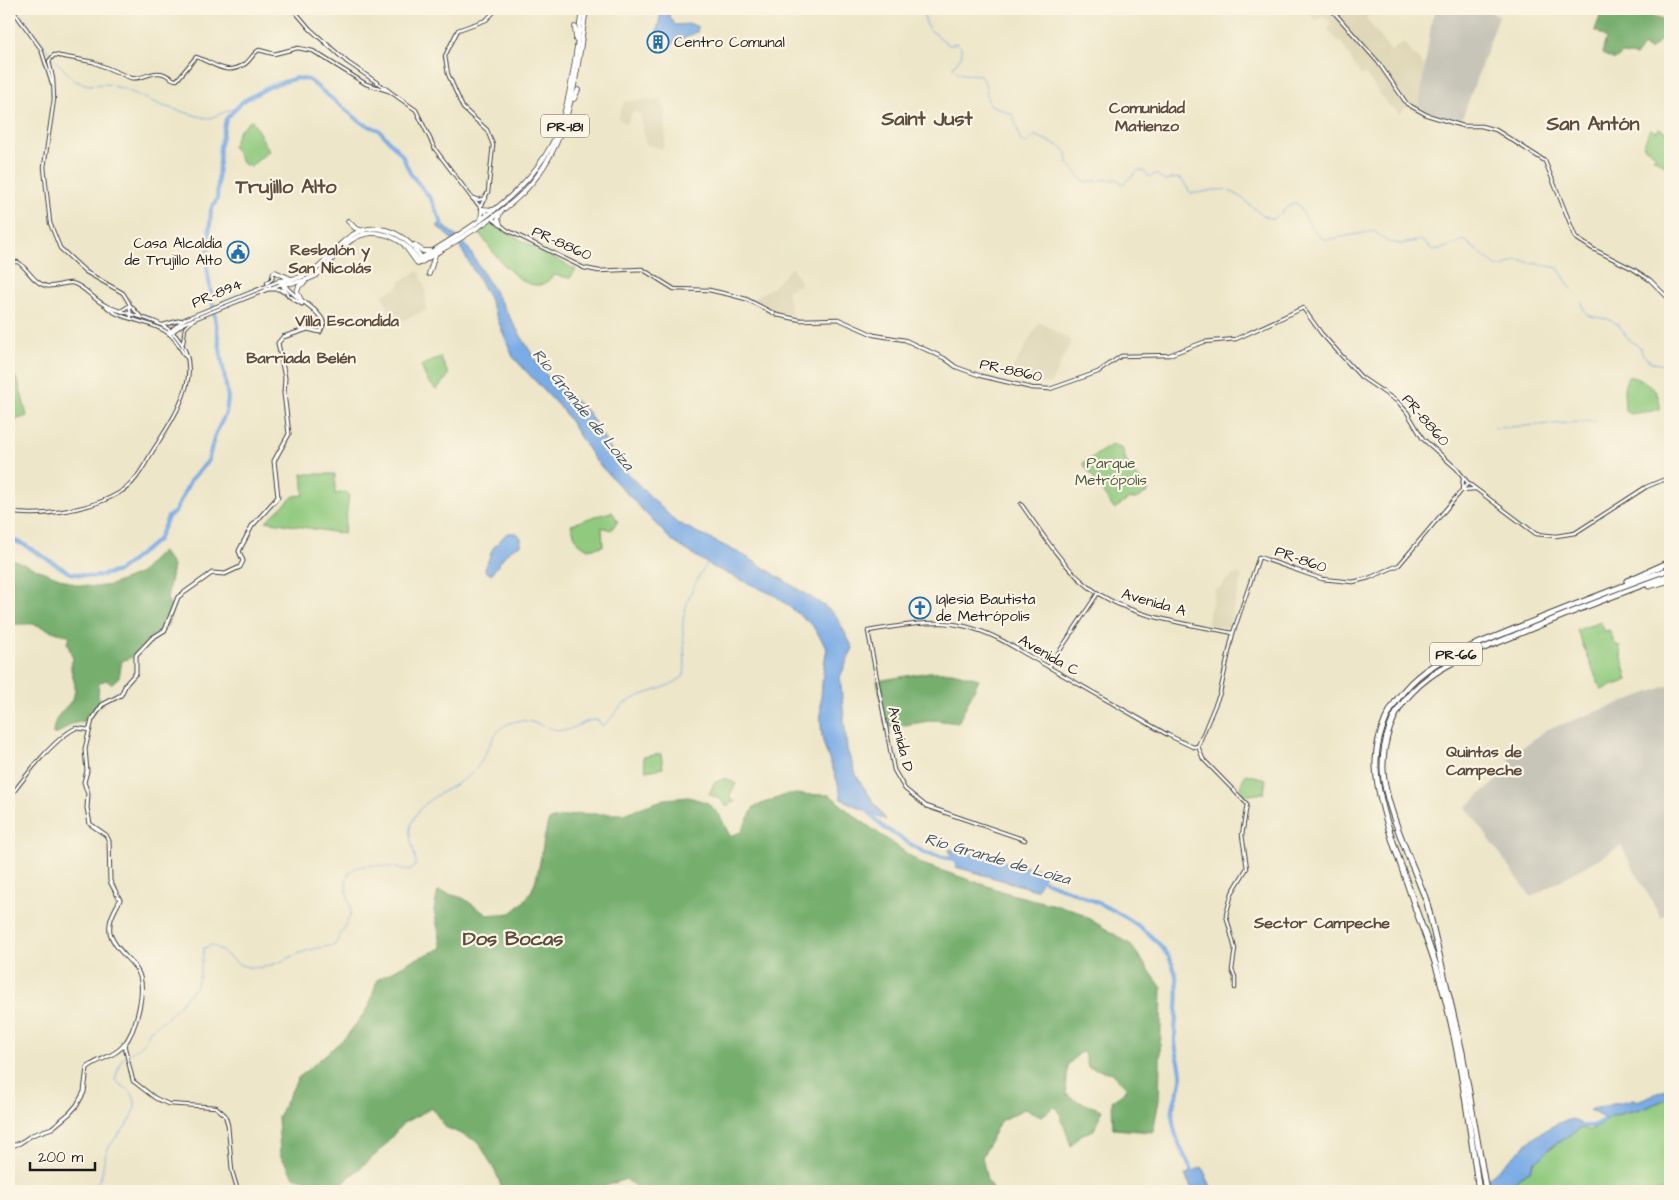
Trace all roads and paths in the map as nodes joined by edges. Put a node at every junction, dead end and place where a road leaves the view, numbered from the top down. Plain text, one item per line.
1 (12, 9) edge
2 (293, 9) edge
3 (497, 9) edge
4 (582, 9) edge
5 (586, 9) edge
6 (1331, 9) edge
7 (575, 27) dead end
8 (577, 42) junction
9 (52, 84) junction
10 (578, 90) dead end
11 (389, 91) junction
12 (572, 103) junction
13 (471, 197) junction
14 (486, 198) junction
15 (481, 208) junction
16 (496, 210) junction
17 (501, 210) junction
18 (490, 216) junction
19 (479, 222) junction
20 (500, 224) junction
21 (362, 231) junction
22 (348, 238) junction
23 (402, 239) junction
24 (435, 251) junction
25 (9, 262) edge
26 (274, 272) joint
27 (429, 274) dead end
28 (314, 276) junction
29 (296, 278) junction
30 (281, 282) junction
31 (265, 287) junction
32 (288, 294) junction
33 (1670, 300) edge
34 (302, 302) junction
35 (130, 305) junction
36 (107, 306) junction
37 (307, 306) junction
38 (121, 311) junction
39 (131, 316) junction
40 (193, 317) junction
41 (143, 318) junction
42 (185, 319) junction
43 (162, 325) junction
44 (170, 332) junction
45 (184, 348) junction
46 (186, 357) junction
47 (1463, 477) junction
48 (1670, 480) edge
49 (1468, 483) junction
50 (1462, 490) junction
51 (1475, 490) junction
52 (1022, 504) dead end
53 (9, 512) edge
54 (1670, 562) edge
55 (1670, 569) edge
56 (1670, 575) edge
57 (1670, 580) edge
58 (1098, 593) junction
59 (1617, 594) junction
60 (1582, 601) junction
61 (877, 630) joint
62 (1233, 633) junction
63 (1049, 668) junction
64 (90, 730) junction
65 (1198, 746) junction
66 (9, 798) edge
67 (1026, 840) dead end
68 (1235, 988) dead end
69 (124, 1044) junction
70 (9, 1147) edge
71 (238, 1191) edge
72 (1478, 1191) edge
73 (1486, 1191) edge

1 - 9 street
2 - 11 street, PR-8860
3 - 14 street
4 - 8 main road, PR-181
5 - 12 main road, PR-181
6 - 33 street
7 - 8 main road
8 - 16 main road, PR-181
9 - 11 street
9 - 35 street
10 - 12 main road
11 - 13 street, PR-8860
12 - 17 main road, PR-181
13 - 14 street
13 - 15 street, PR-8860
14 - 15 street
15 - 16 main road
15 - 18 street, PR-8860
15 - 19 main road
16 - 18 main road, PR-181
17 - 18 main road, PR-181
17 - 20 main road
18 - 19 main road, PR-181
18 - 20 street, PR-8860 / PR-8860
19 - 24 main road, PR-181
20 - 47 street, PR-8860 / PR-8860
21 - 22 main road
21 - 22 main road
21 - 23 main road
22 - 29 main road
23 - 24 main road
23 - 24 main road, PR-181
23 - 28 main road
24 - 27 main road
25 - 36 street
26 - 29 main road
26 - 31 street
28 - 30 main road
28 - 34 main road
29 - 30 main road
30 - 31 street, PR-894 / PR-894
30 - 32 main road
30 - 34 main road
31 - 32 main road
31 - 40 street, PR-894 / PR-894
32 - 37 main road
34 - 37 main road
35 - 38 street
35 - 39 street
35 - 41 street
36 - 38 street
36 - 39 street
37 - 64 main road
38 - 39 street
39 - 41 street
39 - 44 street
40 - 42 street, PR-894 / PR-894
40 - 44 street, PR-894 / PR-894
40 - 45 street
41 - 43 street
42 - 43 street
42 - 44 street, PR-894 / PR-894
43 - 44 street
44 - 45 street
44 - 46 street
45 - 46 street
46 - 53 street
47 - 49 street, PR-8860 / PR-8860
47 - 50 street
48 - 51 street
49 - 50 street, PR-860 / PR-860
49 - 51 street
50 - 51 street
50 - 62 street, PR-860 / PR-860
52 - 58 street, Avenida A
54 - 60 highway
55 - 60 highway, PR-66
56 - 59 highway, PR-66
57 - 59 highway
58 - 62 street, Avenida A
58 - 63 street
59 - 73 highway, PR-66
60 - 72 highway, PR-66
61 - 63 street, Avenida C
61 - 67 street, Avenida D
62 - 65 street, PR-860 / PR-860
63 - 65 street, Avenida C
64 - 66 street
64 - 69 main road
65 - 68 street
69 - 70 main road
69 - 71 street

